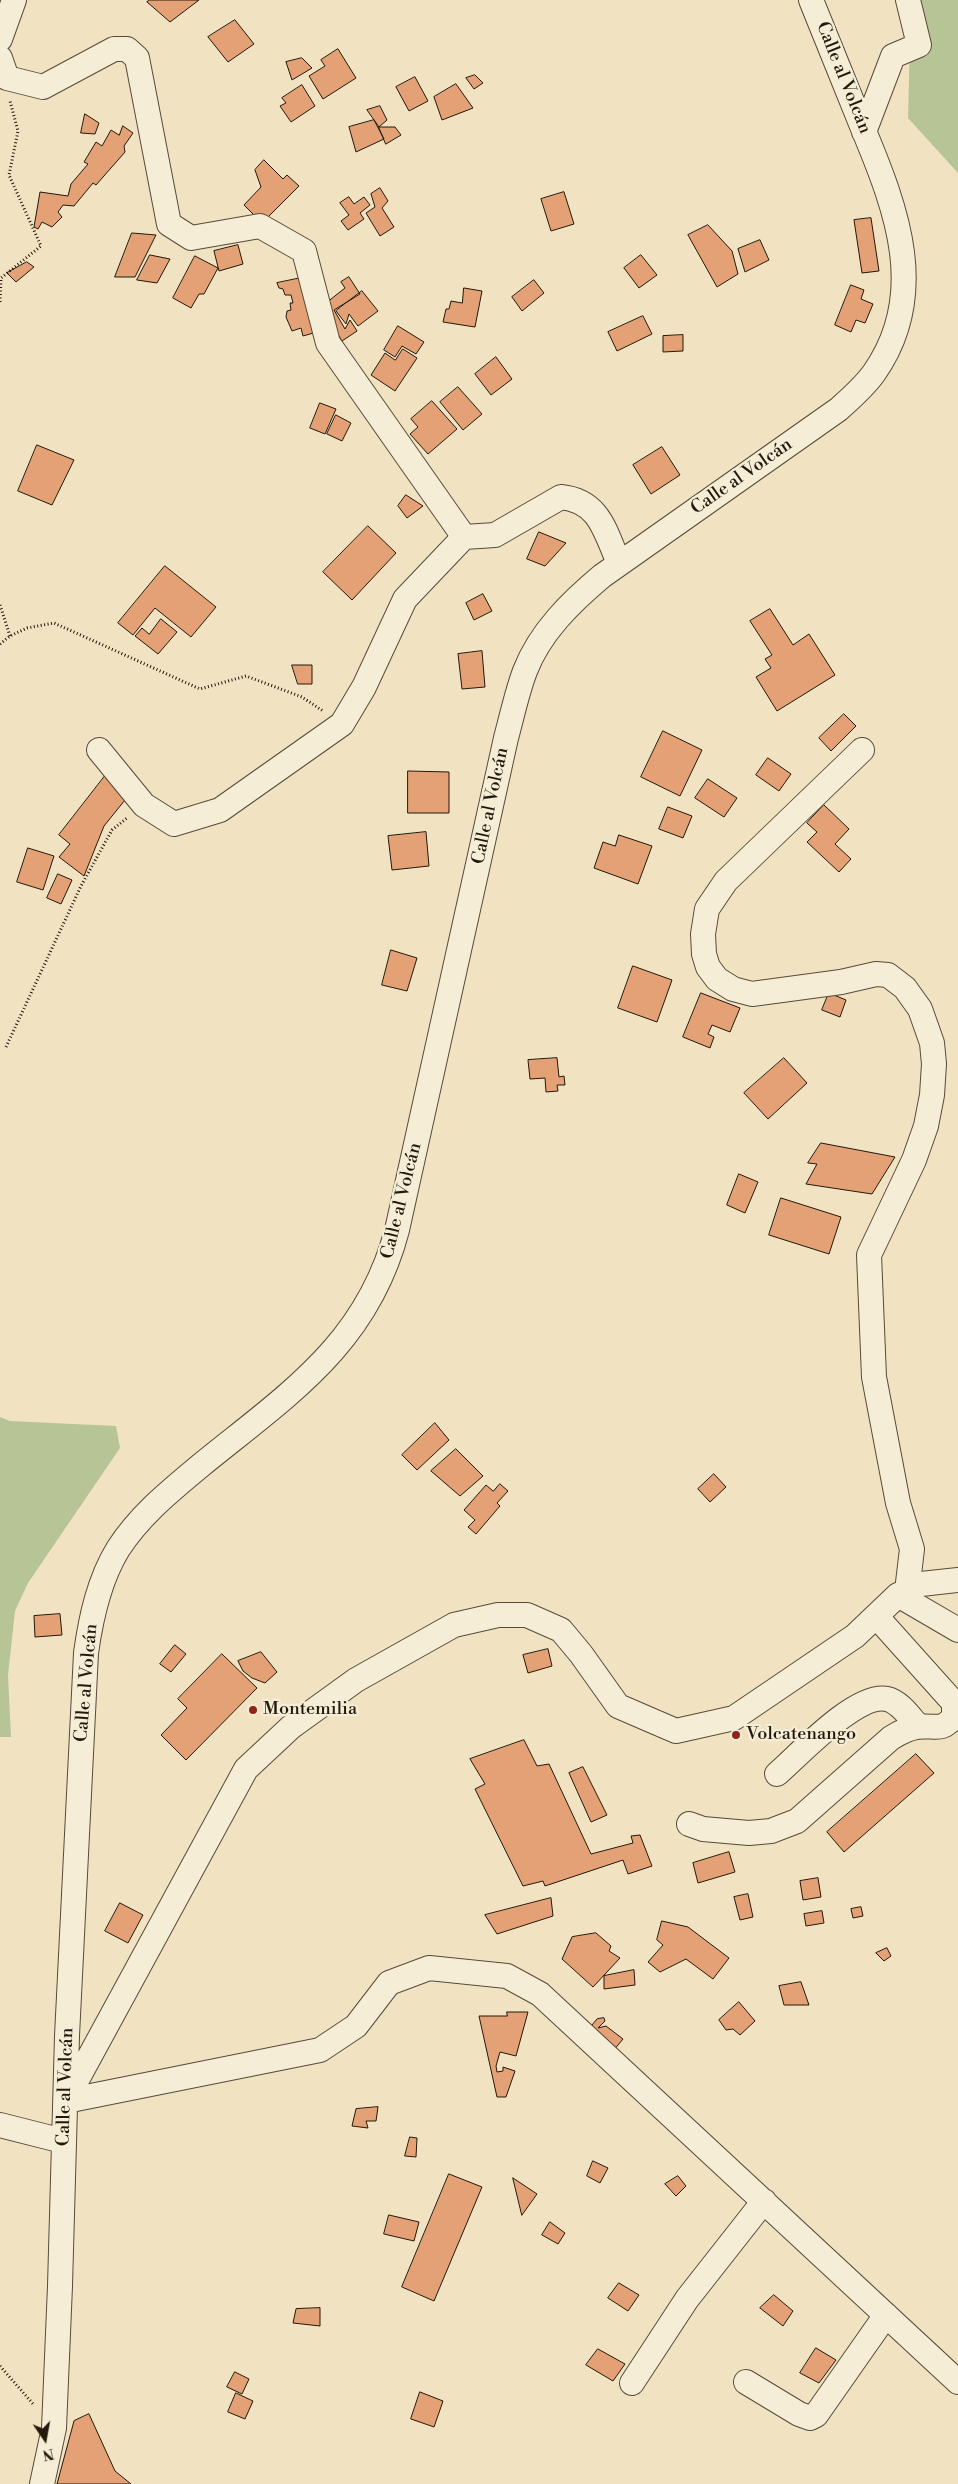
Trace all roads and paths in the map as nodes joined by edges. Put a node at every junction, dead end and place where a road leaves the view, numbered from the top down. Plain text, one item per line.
1 (14, 0) edge
2 (811, 0) edge
3 (908, 0) edge
4 (0, 39) edge
5 (0, 58) edge
6 (5, 99) dead end
7 (864, 132) junction
8 (0, 302) edge
9 (464, 536) junction
10 (619, 563) junction
11 (0, 605) edge
12 (10, 636) junction
13 (0, 644) edge
14 (342, 724) junction
15 (100, 750) dead end
16 (862, 750) dead end
17 (144, 805) junction
18 (6, 1047) dead end
19 (958, 1580) edge
20 (902, 1593) junction
21 (876, 1616) junction
22 (958, 1630) edge
23 (918, 1726) junction
24 (778, 1774) dead end
25 (689, 1824) dead end
26 (66, 2101) junction
27 (0, 2126) edge
28 (63, 2141) junction
29 (764, 2201) junction
30 (886, 2315) junction
31 (0, 2366) edge
32 (746, 2382) dead end
33 (958, 2382) edge
34 (632, 2383) dead end
35 (54, 2428) junction
36 (42, 2484) edge

1 - 4 street
2 - 7 street, Calle al Volcán
3 - 7 street
5 - 9 street
6 - 8 path
7 - 10 street, Calle al Volcán
9 - 10 street
9 - 14 street
10 - 26 street, Calle al Volcán
11 - 12 path
12 - 13 path
12 - 14 path
14 - 17 street
15 - 17 street
16 - 20 street
17 - 18 path
19 - 20 street
20 - 21 street
20 - 22 street
21 - 23 street
21 - 26 street
23 - 24 street
23 - 25 street
26 - 28 street, Calle al Volcán
26 - 29 street
27 - 28 street
28 - 35 street, Calle al Volcán
29 - 30 street
29 - 34 street
30 - 32 street
30 - 33 street
31 - 35 path
35 - 36 street, Calle al Volcán

